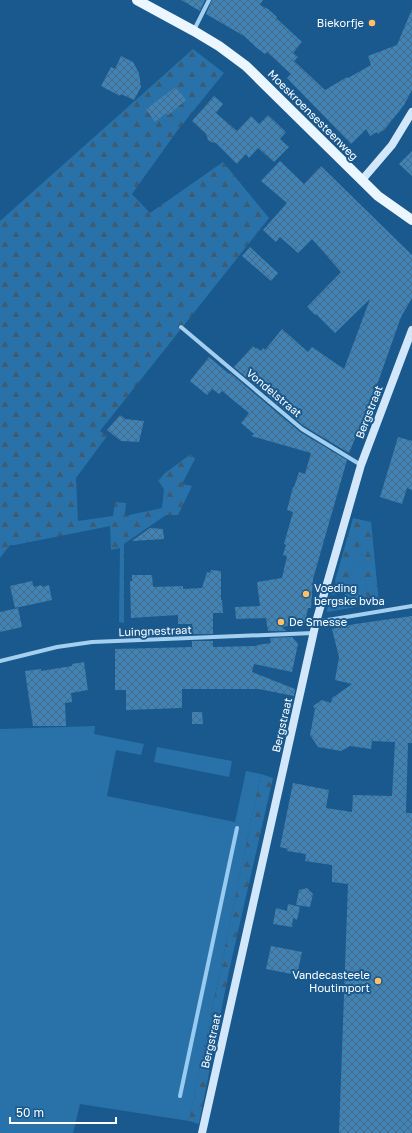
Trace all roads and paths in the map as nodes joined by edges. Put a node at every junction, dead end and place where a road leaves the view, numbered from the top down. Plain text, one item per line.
1 (137, 0) edge
2 (209, 0) edge
3 (194, 31) junction
4 (412, 112) edge
5 (362, 180) junction
6 (412, 220) edge
7 (181, 327) dead end
8 (412, 330) edge
9 (360, 465) junction
10 (412, 606) edge
11 (316, 622) junction
12 (313, 633) junction
13 (0, 661) edge
14 (202, 1133) edge

1 - 3 main road, Moeskroensesteenweg
2 - 3 street
3 - 5 main road, Moeskroensesteenweg
4 - 5 street
5 - 6 main road, Moeskroensesteenweg
7 - 9 street, Vondelstraat
8 - 9 street, Bergstraat
9 - 11 street, Bergstraat
10 - 11 street
11 - 12 street, Bergstraat
12 - 13 street, Luingnestraat
12 - 14 street, Bergstraat

